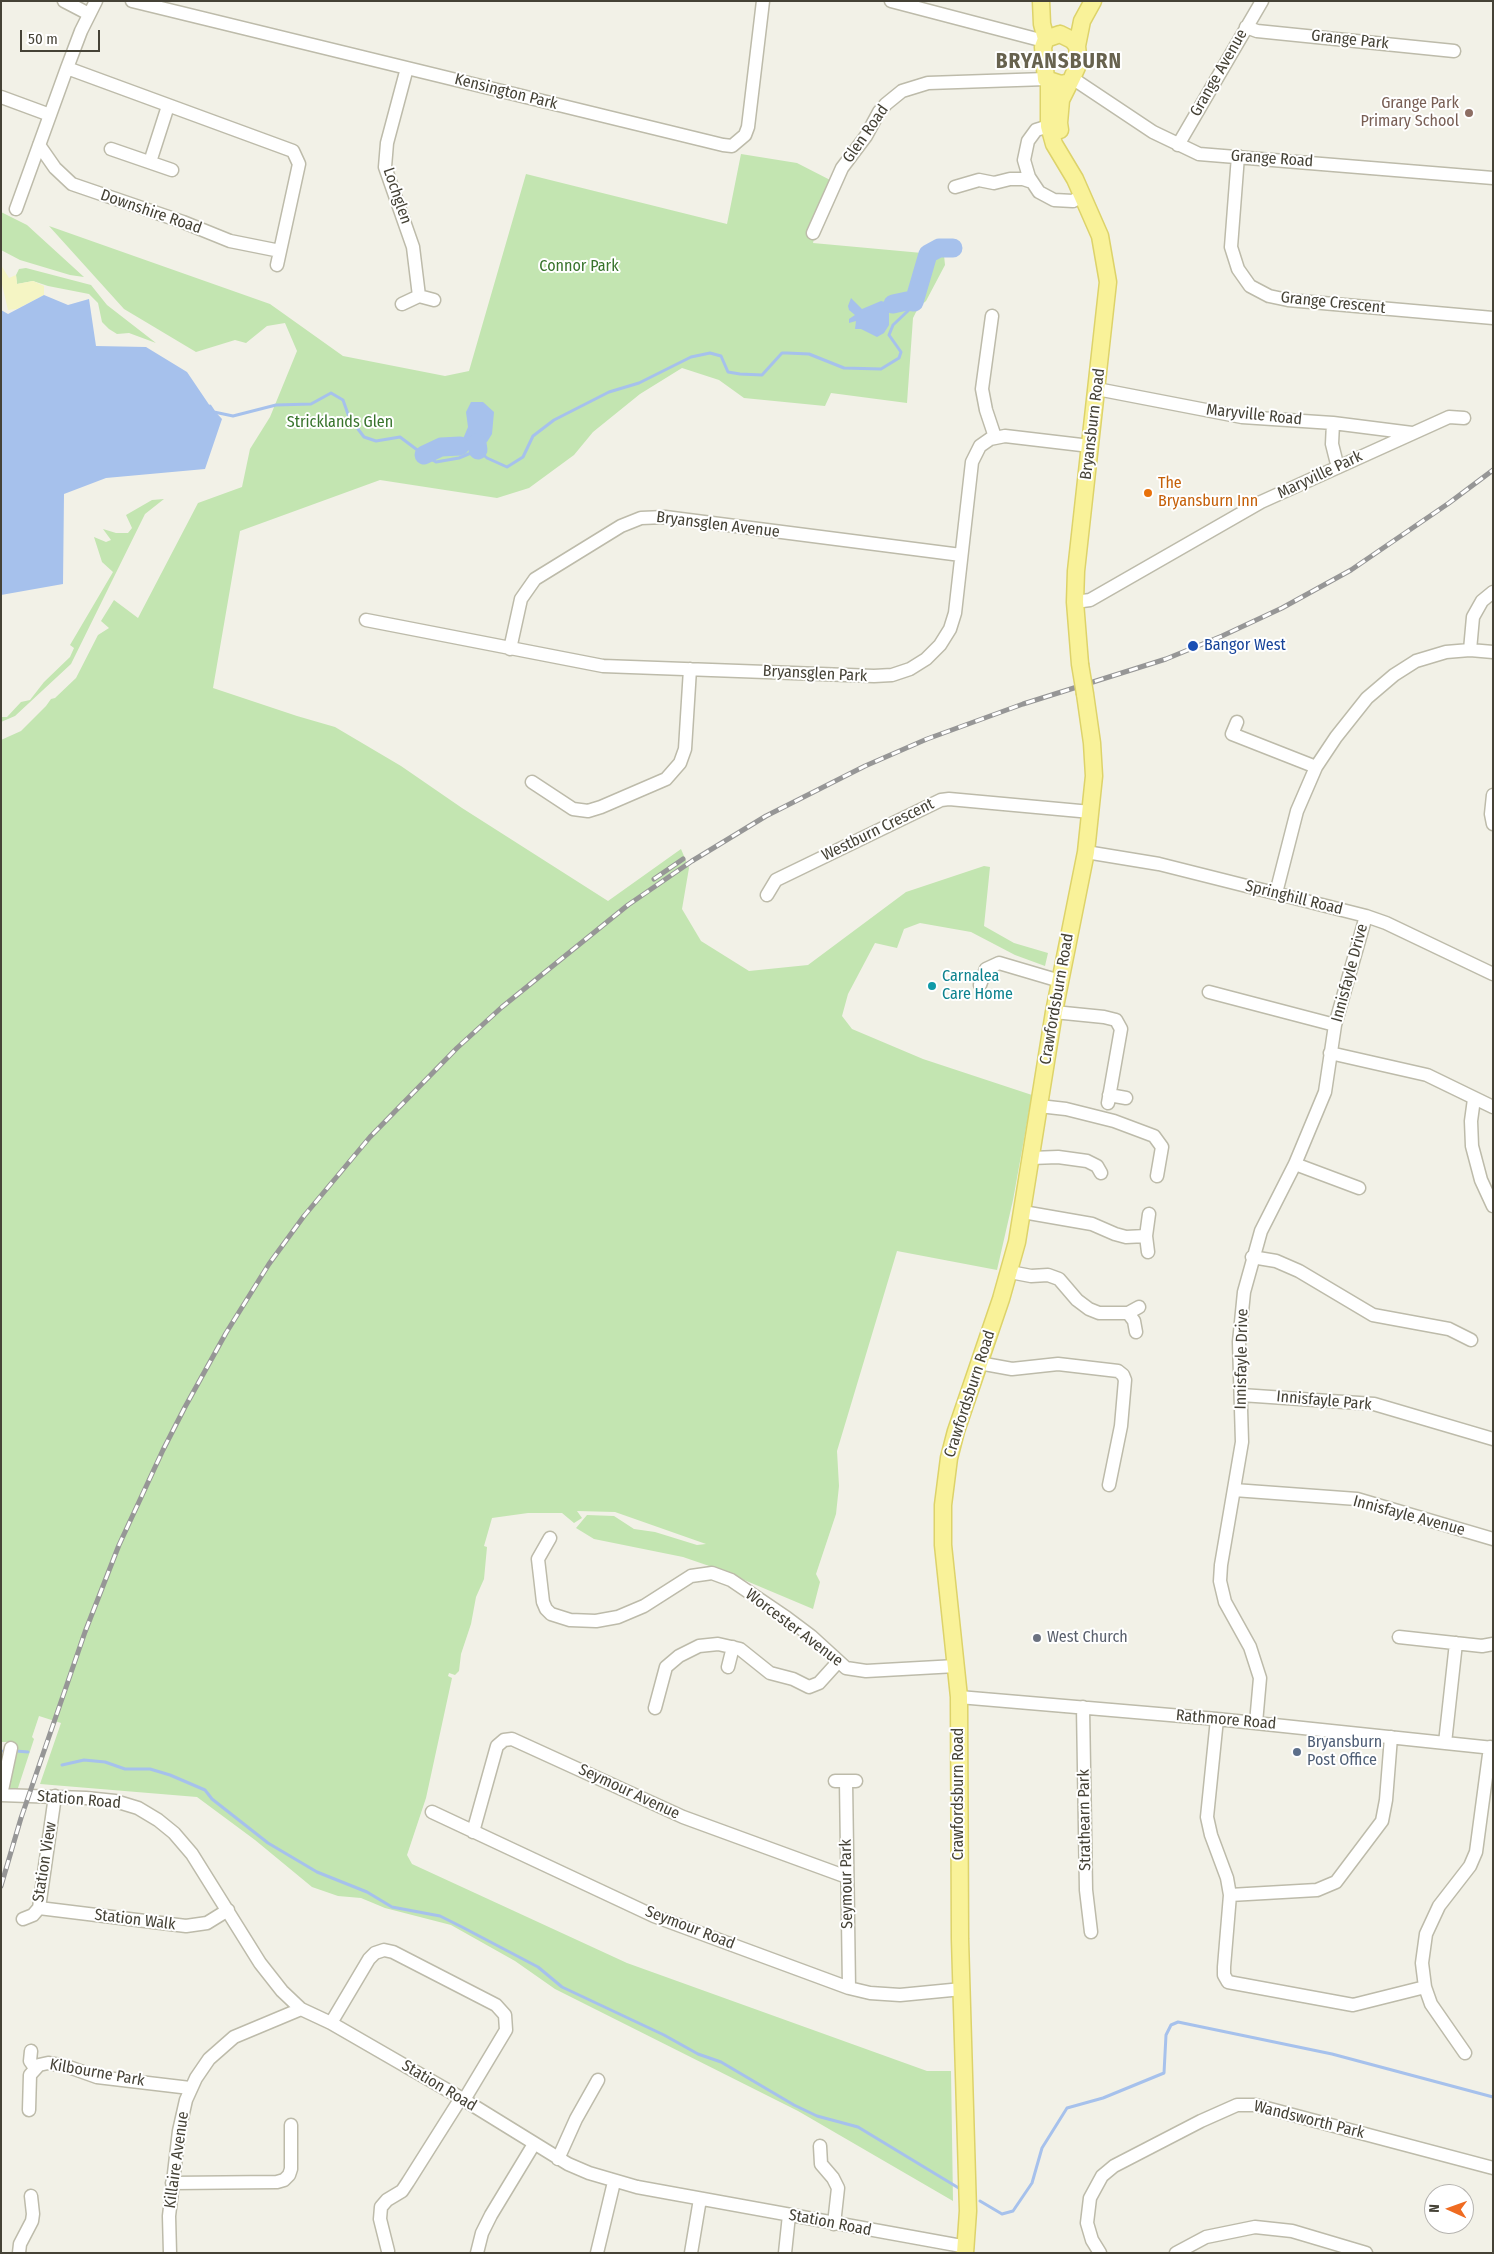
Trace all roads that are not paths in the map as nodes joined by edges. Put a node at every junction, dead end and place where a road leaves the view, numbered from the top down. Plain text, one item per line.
1 (64, 1) edge
2 (96, 1) edge
3 (132, 1) edge
4 (763, 1) edge
5 (891, 1) edge
6 (1093, 1) edge
7 (1262, 1) edge
8 (1041, 8) edge
9 (89, 14) junction
10 (1246, 26) junction
11 (1058, 39) junction
12 (1454, 51) dead end
13 (67, 68) junction
14 (406, 68) junction
15 (1047, 80) junction
16 (1071, 80) junction
17 (1, 97) edge
18 (168, 106) junction
19 (50, 116) junction
20 (1049, 126) junction
21 (39, 145) junction
22 (1178, 145) junction
23 (111, 149) dead end
24 (1238, 156) junction
25 (1024, 160) junction
26 (150, 162) junction
27 (1066, 162) junction
28 (172, 170) dead end
29 (1493, 178) edge
30 (1010, 179) junction
31 (1032, 182) junction
32 (955, 187) dead end
33 (1083, 195) junction
34 (16, 209) dead end
35 (813, 233) dead end
36 (280, 251) junction
37 (277, 265) dead end
38 (420, 296) junction
39 (434, 300) dead end
40 (402, 304) dead end
41 (992, 316) dead end
42 (1493, 318) edge
43 (1097, 389) junction
44 (1464, 418) dead end
45 (1333, 423) junction
46 (1412, 433) junction
47 (995, 437) junction
48 (1090, 446) junction
49 (1340, 466) junction
50 (961, 555) junction
51 (1493, 592) edge
52 (1075, 602) junction
53 (366, 620) dead end
54 (510, 649) junction
55 (1470, 650) junction
56 (1493, 652) edge
57 (690, 669) junction
58 (1085, 694) joint
59 (1237, 722) dead end
60 (1316, 767) junction
61 (532, 782) dead end
62 (1493, 795) edge
63 (1091, 812) junction
64 (1493, 824) edge
65 (1086, 852) junction
66 (1276, 893) junction
67 (767, 895) dead end
68 (1366, 916) junction
69 (1493, 974) edge
70 (1060, 981) junction
71 (980, 985) dead end
72 (1209, 992) dead end
73 (1054, 1012) junction
74 (1335, 1025) junction
75 (1330, 1053) junction
76 (1126, 1098) dead end
77 (1474, 1100) junction
78 (1039, 1106) junction
79 (1493, 1107) edge
80 (1031, 1158) junction
81 (1295, 1164) junction
82 (1101, 1173) dead end
83 (1158, 1176) dead end
84 (1359, 1188) dead end
85 (1493, 1206) edge
86 (1022, 1212) junction
87 (1150, 1214) dead end
88 (1146, 1236) junction
89 (1148, 1252) dead end
90 (1252, 1257) junction
91 (1010, 1272) junction
92 (1136, 1332) dead end
93 (1472, 1340) dead end
94 (979, 1363) junction
95 (1241, 1395) junction
96 (1493, 1439) edge
97 (1109, 1485) dead end
98 (1234, 1490) junction
99 (550, 1538) dead end
100 (1493, 1539) edge
101 (1398, 1637) dead end
102 (1456, 1643) junction
103 (1493, 1644) edge
104 (733, 1647) junction
105 (838, 1662) junction
106 (956, 1666) junction
107 (728, 1667) dead end
108 (959, 1697) junction
109 (1083, 1707) junction
110 (656, 1708) dead end
111 (1217, 1719) junction
112 (1256, 1723) junction
113 (1391, 1737) junction
114 (1445, 1743) junction
115 (11, 1748) dead end
116 (1491, 1748) edge
117 (846, 1781) dead end
118 (1, 1795) edge
119 (55, 1796) junction
120 (432, 1812) dead end
121 (473, 1832) junction
122 (847, 1877) junction
123 (1230, 1895) junction
124 (39, 1908) junction
125 (228, 1910) junction
126 (23, 1919) dead end
127 (1091, 1932) dead end
128 (1425, 1987) junction
129 (849, 1988) junction
130 (962, 1989) junction
131 (301, 2008) junction
132 (331, 2023) junction
133 (31, 2051) dead end
134 (1465, 2053) dead end
135 (35, 2068) junction
136 (598, 2080) dead end
137 (190, 2088) junction
138 (462, 2099) junction
139 (29, 2110) dead end
140 (291, 2125) dead end
141 (534, 2144) junction
142 (820, 2146) dead end
143 (558, 2159) junction
144 (1493, 2168) edge
145 (614, 2182) junction
146 (172, 2183) junction
147 (31, 2196) dead end
148 (700, 2199) junction
149 (788, 2215) junction
150 (834, 2224) junction
151 (1320, 2246) edge
152 (966, 2250) edge
153 (388, 2251) dead end
154 (19, 2253) edge
155 (170, 2253) edge
156 (478, 2253) edge
157 (596, 2253) edge
158 (691, 2253) edge
159 (785, 2253) edge
160 (1100, 2253) edge
161 (1176, 2253) edge
162 (1366, 2253) edge

1 - 9 street
2 - 9 street
3 - 14 street, Kensington Park
4 - 14 street, Kensington Park
5 - 11 street
6 - 11 main road
7 - 10 street, Grange Avenue
8 - 11 main road
9 - 13 street
10 - 12 street, Grange Park
10 - 22 street, Grange Avenue
11 - 15 main road, Bryansburn Road
11 - 16 main road, Bryansburn Road
13 - 18 street
13 - 19 street
14 - 38 street, Lochglen
15 - 16 main road
15 - 20 main road, Bryansburn Road
15 - 35 street, Glen Road
16 - 22 street, Grange Road
16 - 27 main road, Bryansburn Road
17 - 19 street
18 - 26 street
18 - 36 street
19 - 21 street
20 - 25 street
20 - 27 main road, Bryansburn Road
21 - 34 street
21 - 36 street, Downshire Road
22 - 24 street, Grange Road
23 - 26 street
24 - 29 street, Grange Road
24 - 42 street, Grange Crescent
25 - 30 street
25 - 31 street
26 - 28 street
27 - 33 main road, Bryansburn Road
30 - 31 street
30 - 32 street
31 - 33 street
33 - 43 main road, Bryansburn Road
36 - 37 street
38 - 39 street
38 - 40 street
41 - 47 street
43 - 45 street, Maryville Road
43 - 48 main road, Bryansburn Road
44 - 46 street, Maryville Park
45 - 46 street, Maryville Road
45 - 49 street
46 - 49 street, Maryville Park
47 - 48 street
47 - 50 street, Bryansglen Park
48 - 52 main road, Bryansburn Road
49 - 52 street, Maryville Park
50 - 54 street, Bryansglen Avenue
50 - 57 street, Bryansglen Park
51 - 55 street
52 - 58 main road, Bryansburn Road, bridge
53 - 54 street, Bryansglen Park
54 - 57 street, Bryansglen Park
55 - 56 street
55 - 60 street
57 - 61 street
58 - 63 main road, Crawfordsburn Road
59 - 60 street
60 - 66 street
62 - 64 street
63 - 65 main road, Crawfordsburn Road
63 - 67 street, Westburn Crescent
65 - 66 street, Springhill Road
65 - 70 main road, Crawfordsburn Road
66 - 68 street, Springhill Road
68 - 69 street, Springhill Road
68 - 74 street, Innisfayle Drive
70 - 71 street
70 - 73 main road, Crawfordsburn Road
72 - 74 street
73 - 76 street
73 - 78 main road, Crawfordsburn Road
74 - 75 street, Innisfayle Drive
75 - 77 street
75 - 81 street, Innisfayle Drive
77 - 79 street
77 - 85 street
78 - 80 main road, Crawfordsburn Road
78 - 83 street
80 - 82 street
80 - 86 main road, Crawfordsburn Road
81 - 84 street
81 - 90 street, Innisfayle Drive
86 - 88 street
86 - 91 main road, Crawfordsburn Road
87 - 88 street
88 - 89 street
90 - 93 street
90 - 95 street, Innisfayle Drive
91 - 92 street
91 - 94 main road, Crawfordsburn Road
94 - 97 street
94 - 106 main road, Crawfordsburn Road
95 - 96 street, Innisfayle Park
95 - 98 street, Innisfayle Drive
98 - 100 street, Innisfayle Avenue
98 - 112 street, Innisfayle Drive
99 - 105 street, Worcester Avenue
101 - 102 street
102 - 103 street
102 - 114 street
104 - 105 street
104 - 107 street
104 - 110 street
105 - 106 street, Worcester Avenue
106 - 108 main road, Crawfordsburn Road
108 - 109 street, Rathmore Road
108 - 130 main road, Crawfordsburn Road
109 - 111 street, Rathmore Road
109 - 127 street, Strathearn Park
111 - 112 street, Rathmore Road
111 - 123 street
112 - 113 street, Rathmore Road
113 - 114 street, Rathmore Road
113 - 123 street
114 - 116 street, Rathmore Road
115 - 118 street
116 - 128 street
117 - 122 street, Seymour Park
118 - 119 street, Station Road
119 - 124 street, Station View
119 - 125 street, Station Road
120 - 121 street, Seymour Road
121 - 122 street, Seymour Avenue
121 - 129 street, Seymour Road
122 - 129 street, Seymour Park
123 - 128 street
124 - 125 street, Station Walk
124 - 126 street, Station View
125 - 131 street, Station Road
128 - 134 street
129 - 130 street, Seymour Road
130 - 152 main road, Crawfordsburn Road
131 - 132 street, Station Road
131 - 137 street, Killaire Avenue
132 - 138 street, Station Road
132 - 138 street
133 - 135 street, Kilbourne Park
135 - 137 street, Kilbourne Park
135 - 139 street, Kilbourne Park
136 - 143 street
137 - 146 street, Killaire Avenue
138 - 141 street, Station Road
138 - 153 street
140 - 146 street
141 - 143 street, Station Road
141 - 156 street
142 - 150 street
143 - 145 street, Station Road
144 - 160 street, Wandsworth Park
145 - 148 street, Station Road
145 - 157 street
146 - 155 street, Killaire Avenue
147 - 154 street
148 - 149 street, Station Road
148 - 158 street
149 - 150 street, Station Road
149 - 159 street
150 - 152 street, Station Road
151 - 161 street
151 - 162 street

